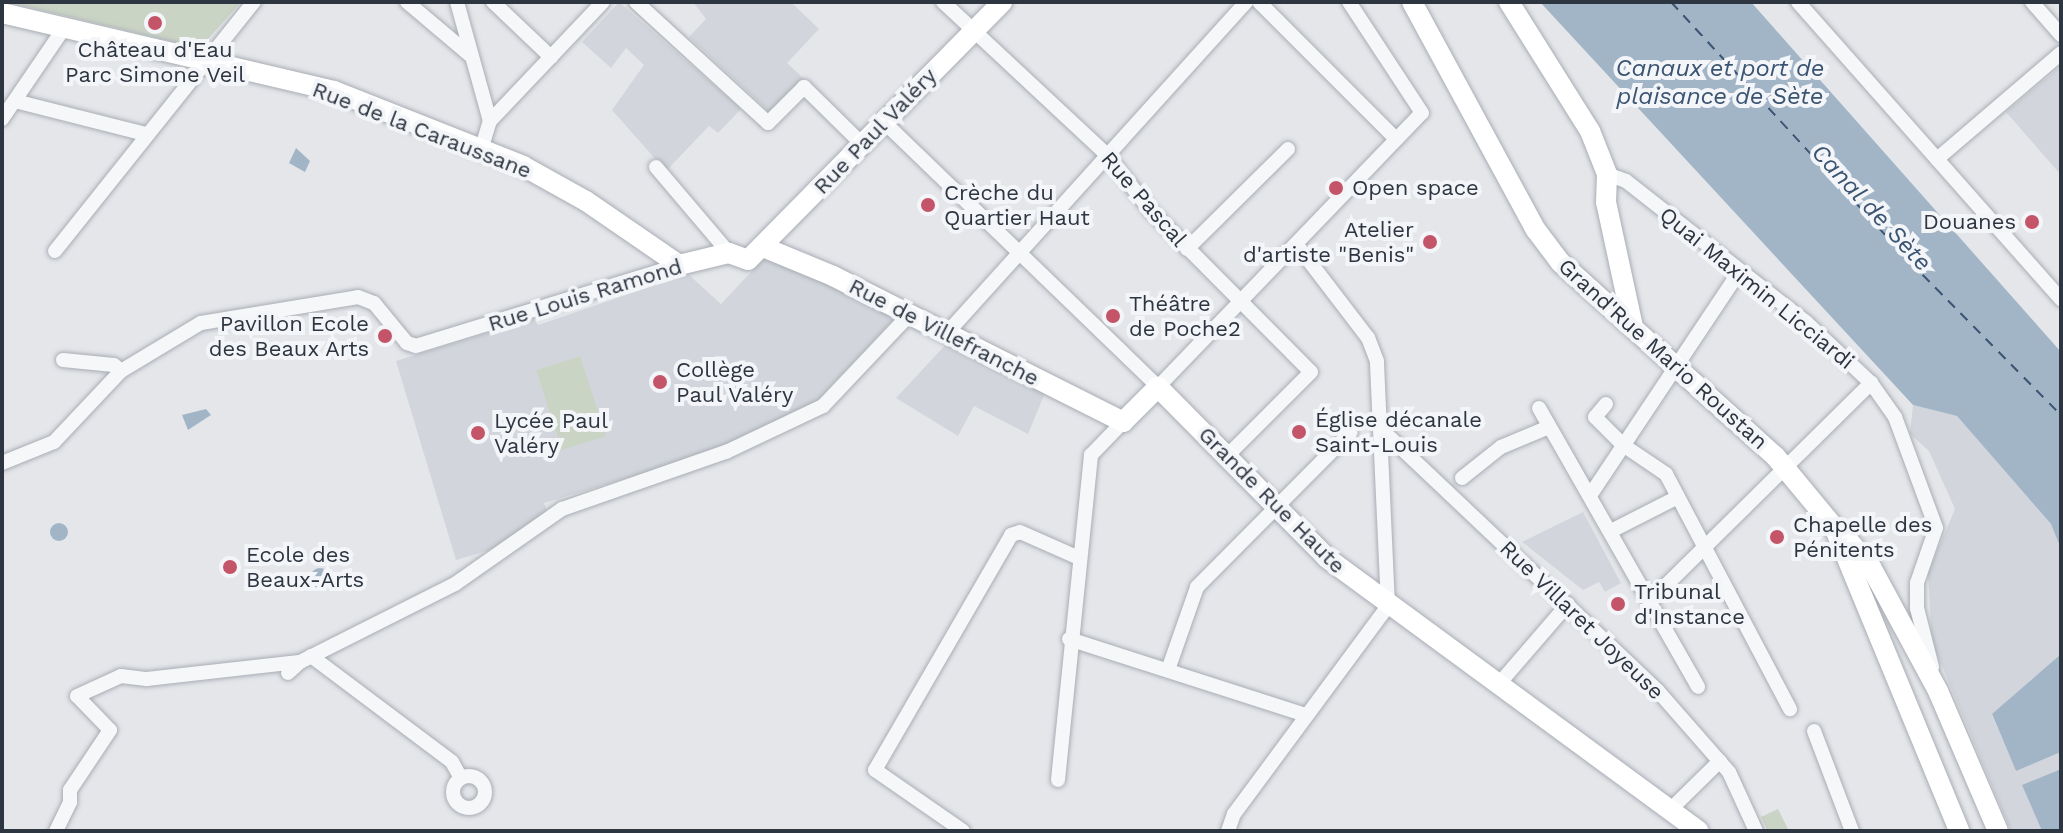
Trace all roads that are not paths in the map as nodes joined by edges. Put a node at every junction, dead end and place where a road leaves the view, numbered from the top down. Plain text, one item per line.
1 (254, 2) edge
2 (407, 2) edge
3 (457, 2) edge
4 (493, 2) edge
5 (603, 2) edge
6 (636, 2) edge
7 (943, 2) edge
8 (1002, 2) edge
9 (1246, 2) edge
10 (1259, 2) edge
11 (1349, 2) edge
12 (1412, 2) edge
13 (1509, 2) edge
14 (1798, 2) edge
15 (2032, 2) edge
16 (2, 13) edge
17 (64, 28) junction
18 (974, 31) junction
19 (2061, 35) edge
20 (2061, 53) edge
21 (470, 55) junction
22 (551, 57) junction
23 (204, 59) junction
24 (15, 101) junction
25 (2, 119) edge
26 (490, 121) junction
27 (884, 122) junction
28 (145, 134) junction
29 (1396, 139) junction
30 (862, 144) junction
31 (1288, 149) dead end
32 (481, 150) junction
33 (1108, 156) junction
34 (1937, 159) junction
35 (656, 167) dead end
36 (1611, 176) junction
37 (1297, 245) junction
38 (1187, 249) junction
39 (55, 251) dead end
40 (1019, 253) junction
41 (747, 254) junction
42 (679, 265) junction
43 (1740, 271) junction
44 (2061, 299) edge
45 (1618, 301) junction
46 (1239, 303) junction
47 (909, 315) junction
48 (947, 333) junction
49 (63, 360) dead end
50 (1676, 367) junction
51 (117, 368) junction
52 (1871, 383) junction
53 (1158, 387) junction
54 (1606, 404) dead end
55 (1539, 408) dead end
56 (1123, 422) junction
57 (1549, 427) junction
58 (1382, 430) junction
59 (1351, 432) dead end
60 (1623, 445) junction
61 (1227, 456) junction
62 (2, 463) edge
63 (1785, 467) junction
64 (1462, 478) dead end
65 (1591, 494) junction
66 (1678, 497) junction
67 (1278, 505) junction
68 (1611, 531) junction
69 (1705, 546) junction
70 (1079, 558) junction
71 (1857, 562) junction
72 (1652, 599) junction
73 (1568, 604) junction
74 (1388, 606) junction
75 (1069, 639) junction
76 (306, 659) junction
77 (1168, 670) junction
78 (288, 673) dead end
79 (1498, 685) junction
80 (1698, 687) dead end
81 (1938, 691) junction
82 (1790, 709) dead end
83 (1306, 715) junction
84 (1814, 731) dead end
85 (1720, 761) junction
86 (461, 778) dead end
87 (1058, 780) dead end
88 (1672, 808) junction
89 (1700, 829) edge
90 (56, 831) edge
91 (963, 831) edge
92 (1228, 831) edge
93 (1756, 831) edge
94 (1852, 831) edge
95 (1959, 831) edge
96 (1998, 831) edge

1 - 23 street
2 - 21 street
3 - 21 street
4 - 22 street
5 - 22 street
6 - 30 street
7 - 18 street, Rue Pascal
8 - 18 street, Rue Paul Valéry
9 - 33 street
10 - 29 street
11 - 29 street
12 - 45 street, Grand'Rue Mario Roustan
13 - 36 street
14 - 34 street
15 - 19 street
16 - 17 street, Rue de la Caraussane
17 - 23 street, Rue de la Caraussane
17 - 24 street
18 - 27 street, Rue Paul Valéry
18 - 33 street, Rue Pascal
20 - 34 street
21 - 26 street
22 - 26 street
23 - 28 street
23 - 32 street, Rue de la Caraussane
24 - 25 street
24 - 28 street
26 - 32 street
27 - 30 street, Rue Paul Valéry
27 - 40 street, Grande Rue Haute
28 - 39 street
29 - 37 street
30 - 41 street, Rue Paul Valéry
31 - 38 street
32 - 42 street, Rue de la Caraussane
33 - 38 street, Rue Pascal
33 - 40 street
34 - 44 street
35 - 41 street
36 - 43 street, Quai Maximin Licciardi
36 - 45 street
37 - 46 street
37 - 58 street
38 - 46 street, Rue Pascal
40 - 48 street
40 - 53 street, Grande Rue Haute
41 - 42 street, Rue Louis Ramond
41 - 47 street, Rue de Villefranche
42 - 51 street, Rue Louis Ramond
43 - 50 street
43 - 52 street, Quai Maximin Licciardi
45 - 50 street, Grand'Rue Mario Roustan
46 - 53 street
46 - 61 street, Rue Pascal
47 - 48 street, Rue de Villefranche
47 - 76 street
48 - 56 street, Rue de Villefranche
49 - 51 street
50 - 60 street
50 - 63 street, Grand'Rue Mario Roustan
51 - 62 street
52 - 63 street
52 - 81 street, Quai Maximin Licciardi
53 - 56 street
53 - 61 street, Grande Rue Haute
54 - 60 street
55 - 57 street
56 - 70 street
57 - 64 street
57 - 65 street
58 - 73 street, Rue Villaret Joyeuse
58 - 74 street
59 - 67 street
60 - 65 street
60 - 66 street
61 - 67 street, Grande Rue Haute
63 - 69 street
63 - 71 street, Grand'Rue Mario Roustan
65 - 68 street
66 - 68 street
66 - 69 street
67 - 74 street, Grande Rue Haute
67 - 77 street
68 - 72 street
69 - 72 street
69 - 82 street
70 - 75 street
70 - 91 street
71 - 81 street
71 - 95 street
72 - 80 street
73 - 79 street
73 - 85 street, Rue Villaret Joyeuse
74 - 79 street, Grande Rue Haute
74 - 83 street
75 - 77 street
75 - 87 street
76 - 78 street
76 - 86 street
76 - 90 street
77 - 83 street
79 - 88 street, Grande Rue Haute
81 - 96 street
83 - 92 street
84 - 94 street
85 - 88 street
85 - 93 street, Rue Villaret Joyeuse
88 - 89 street, Grande Rue Haute

